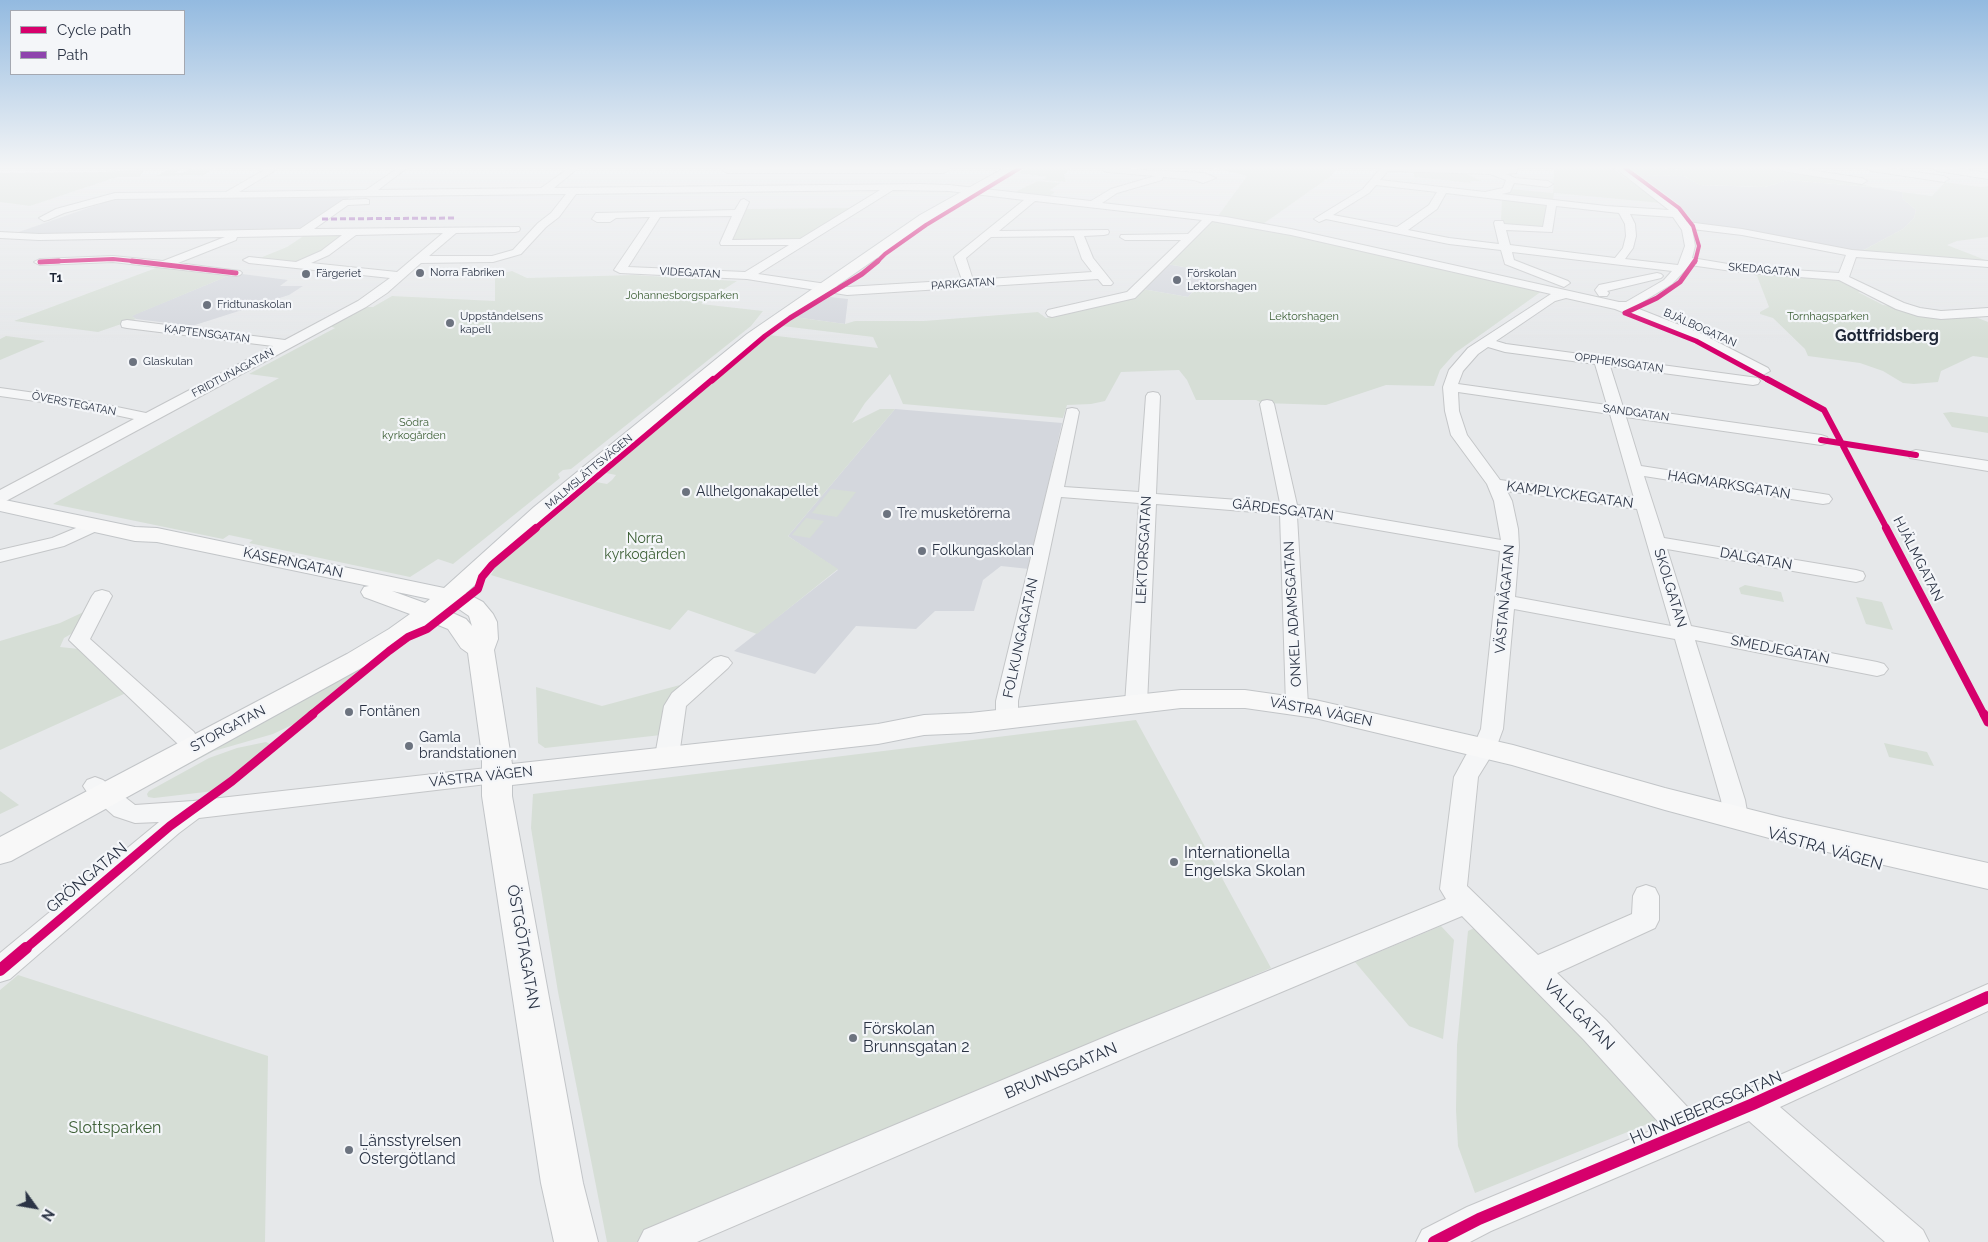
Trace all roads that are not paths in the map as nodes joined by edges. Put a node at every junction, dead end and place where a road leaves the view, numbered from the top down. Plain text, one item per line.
1 (21, 226) dead end
2 (311, 226) edge
3 (541, 226) edge
4 (649, 226) edge
5 (733, 226) edge
6 (828, 226) edge
7 (903, 226) edge
8 (997, 226) edge
9 (1202, 226) edge
10 (1257, 226) edge
11 (1305, 226) edge
12 (1374, 226) edge
13 (1406, 226) edge
14 (1500, 226) edge
15 (1509, 226) edge
16 (1549, 226) edge
17 (1630, 226) edge
18 (1684, 226) edge
19 (1692, 226) edge
20 (515, 229) dead end
21 (453, 230) junction
22 (1399, 231) junction
23 (354, 232) junction
24 (1104, 232) dead end
25 (1293, 232) junction
26 (301, 233) junction
27 (1078, 233) junction
28 (0, 234) edge
29 (243, 234) junction
30 (987, 234) junction
31 (156, 235) junction
32 (1125, 237) dead end
33 (1191, 237) junction
34 (802, 242) junction
35 (286, 243) dead end
36 (1505, 247) junction
37 (272, 251) dead end
38 (1852, 253) junction
39 (113, 259) junction
40 (249, 260) junction
41 (418, 260) junction
42 (40, 262) dead end
43 (1617, 262) junction
44 (1499, 263) junction
45 (165, 264) junction
46 (1988, 264) edge
47 (296, 265) junction
48 (1684, 265) junction
49 (1470, 267) dead end
50 (223, 271) junction
51 (236, 272) dead end
52 (1101, 275) junction
53 (400, 276) junction
54 (747, 276) junction
55 (1656, 276) dead end
56 (1842, 277) junction
57 (969, 284) junction
58 (820, 287) junction
59 (1603, 293) junction
60 (1562, 295) junction
61 (1118, 298) junction
62 (1641, 299) junction
63 (1618, 306) junction
64 (1988, 312) edge
65 (1052, 313) dead end
66 (127, 324) dead end
67 (1485, 342) junction
68 (288, 344) junction
69 (1600, 360) junction
70 (1764, 371) dead end
71 (1753, 381) dead end
72 (1450, 386) junction
73 (0, 392) edge
74 (1153, 396) dead end
75 (1267, 404) dead end
76 (1615, 410) junction
77 (1072, 412) dead end
78 (148, 418) junction
79 (1821, 440) dead end
80 (1916, 455) dead end
81 (1988, 466) edge
82 (1634, 470) junction
83 (1494, 484) junction
84 (1054, 491) junction
85 (0, 497) edge
86 (1147, 498) junction
87 (1823, 499) dead end
88 (0, 506) edge
89 (1644, 506) junction
90 (1288, 508) junction
91 (95, 525) junction
92 (136, 534) junction
93 (1655, 542) junction
94 (1510, 547) junction
95 (0, 556) edge
96 (1856, 576) dead end
97 (102, 596) dead end
98 (1505, 601) junction
99 (431, 602) junction
100 (1683, 633) junction
101 (721, 663) dead end
102 (1877, 668) dead end
103 (1136, 704) junction
104 (1297, 705) junction
105 (1007, 719) junction
106 (186, 738) junction
107 (1484, 748) junction
108 (667, 756) junction
109 (496, 776) junction
110 (100, 791) junction
111 (1665, 799) junction
112 (193, 810) junction
113 (1736, 817) junction
114 (0, 836) edge
115 (0, 852) edge
116 (1988, 876) edge
117 (1988, 889) edge
118 (1646, 896) dead end
119 (1467, 902) junction
120 (0, 970) edge
121 (1535, 970) junction
122 (1988, 998) edge
123 (1753, 1104) junction
124 (1688, 1131) junction
125 (576, 1242) edge
126 (656, 1242) edge
127 (1434, 1242) edge
128 (1911, 1242) edge

1 - 28 street
2 - 26 street
3 - 41 street
4 - 54 street, VIDEGATAN
5 - 34 street
6 - 34 street
7 - 58 main road, MALMSLÄTTSVÄGEN
8 - 30 street
9 - 33 street
10 - 25 street, BJÄLBOGATAN
11 - 25 street
12 - 22 street, SKEDAGATAN
13 - 22 street
14 - 36 street
15 - 16 street
17 - 43 street
18 - 48 street
19 - 38 street
20 - 21 street
21 - 23 street
21 - 41 street, FRIDTUNAGATAN
22 - 36 street, SKEDAGATAN
23 - 26 street
23 - 47 street
24 - 27 street
25 - 60 street, BJÄLBOGATAN
26 - 29 street
26 - 35 street
27 - 30 street
27 - 52 street
28 - 31 street
29 - 31 street
29 - 45 street
30 - 57 street
31 - 39 street
32 - 33 street
33 - 61 street
34 - 54 street
36 - 43 street, SKEDAGATAN
36 - 44 street
37 - 40 street
38 - 46 street
38 - 56 street
39 - 42 street
39 - 45 street
40 - 47 street
40 - 50 street
41 - 53 street, FRIDTUNAGATAN
43 - 48 street, SKEDAGATAN
44 - 49 street
44 - 59 street
45 - 50 street
47 - 53 street
48 - 56 street, SKEDAGATAN
48 - 62 street
50 - 51 street
52 - 57 street, PARKGATAN
52 - 61 street
53 - 68 street, FRIDTUNAGATAN
54 - 58 street, VIDEGATAN
55 - 59 street
56 - 64 street
57 - 58 street, PARKGATAN
58 - 99 main road, MALMSLÄTTSVÄGEN
59 - 62 street
60 - 63 street, BJÄLBOGATAN
60 - 67 street, VÄSTANÅGATAN
61 - 65 street
62 - 63 street
63 - 70 street, BJÄLBOGATAN
66 - 68 street, KAPTENSGATAN
67 - 69 street, OPPHEMSGATAN
67 - 72 street, VÄSTANÅGATAN
68 - 78 street, FRIDTUNAGATAN
69 - 71 street, OPPHEMSGATAN
69 - 76 street, SKOLGATAN
72 - 76 street, SANDGATAN
72 - 83 street, VÄSTANÅGATAN
73 - 78 street, ÖVERSTEGATAN
74 - 86 street, LEKTORSGATAN
75 - 90 street, ONKEL ADAMSGATAN
76 - 79 street, SANDGATAN
76 - 82 street, SKOLGATAN
77 - 84 street, FOLKUNGAGATAN
78 - 85 street, FRIDTUNAGATAN
80 - 81 street
82 - 87 street, HAGMARKSGATAN
82 - 89 street, SKOLGATAN
83 - 89 street, KAMPLYCKEGATAN
83 - 94 street, VÄSTANÅGATAN
84 - 86 street, GÄRDESGATAN
84 - 105 street, FOLKUNGAGATAN
86 - 90 street, GÄRDESGATAN
86 - 103 street, LEKTORSGATAN
88 - 91 main road, KASERNGATAN
89 - 93 street, SKOLGATAN
90 - 94 street, GÄRDESGATAN
90 - 104 street, ONKEL ADAMSGATAN
91 - 92 main road, KASERNGATAN
91 - 95 street
92 - 99 main road, KASERNGATAN
92 - 99 main road, KASERNGATAN
93 - 96 street, DALGATAN
93 - 100 street, SKOLGATAN
94 - 98 street, VÄSTANÅGATAN
97 - 106 street
98 - 100 street, SMEDJEGATAN
98 - 107 street, VÄSTANÅGATAN
99 - 106 main road, STORGATAN
99 - 109 main road, ÖSTGÖTAGATAN
99 - 110 main road, STORGATAN
100 - 102 street, SMEDJEGATAN
100 - 113 street, SKOLGATAN
101 - 108 street
103 - 104 main road, VÄSTRA VÄGEN
103 - 105 main road, VÄSTRA VÄGEN
104 - 107 main road, VÄSTRA VÄGEN
105 - 108 main road, VÄSTRA VÄGEN
106 - 110 main road, STORGATAN
107 - 111 main road, VÄSTRA VÄGEN
107 - 119 street, VÄSTANÅGATAN
108 - 109 main road, VÄSTRA VÄGEN
109 - 112 street, VÄSTRA VÄGEN
109 - 125 main road, ÖSTGÖTAGATAN
110 - 112 street, VÄSTRA VÄGEN
110 - 114 main road, STORGATAN
110 - 115 main road, STORGATAN
111 - 113 main road, VÄSTRA VÄGEN
111 - 117 main road, VÄSTRA VÄGEN
112 - 120 street, GRÖNGATAN
113 - 116 main road, VÄSTRA VÄGEN
118 - 121 street
119 - 121 street, VALLGATAN
119 - 126 street, BRUNNSGATAN
121 - 124 street, VALLGATAN
122 - 123 street, HUNNEBERGSGATAN
123 - 124 street, HUNNEBERGSGATAN
123 - 128 street
124 - 127 street, HUNNEBERGSGATAN

